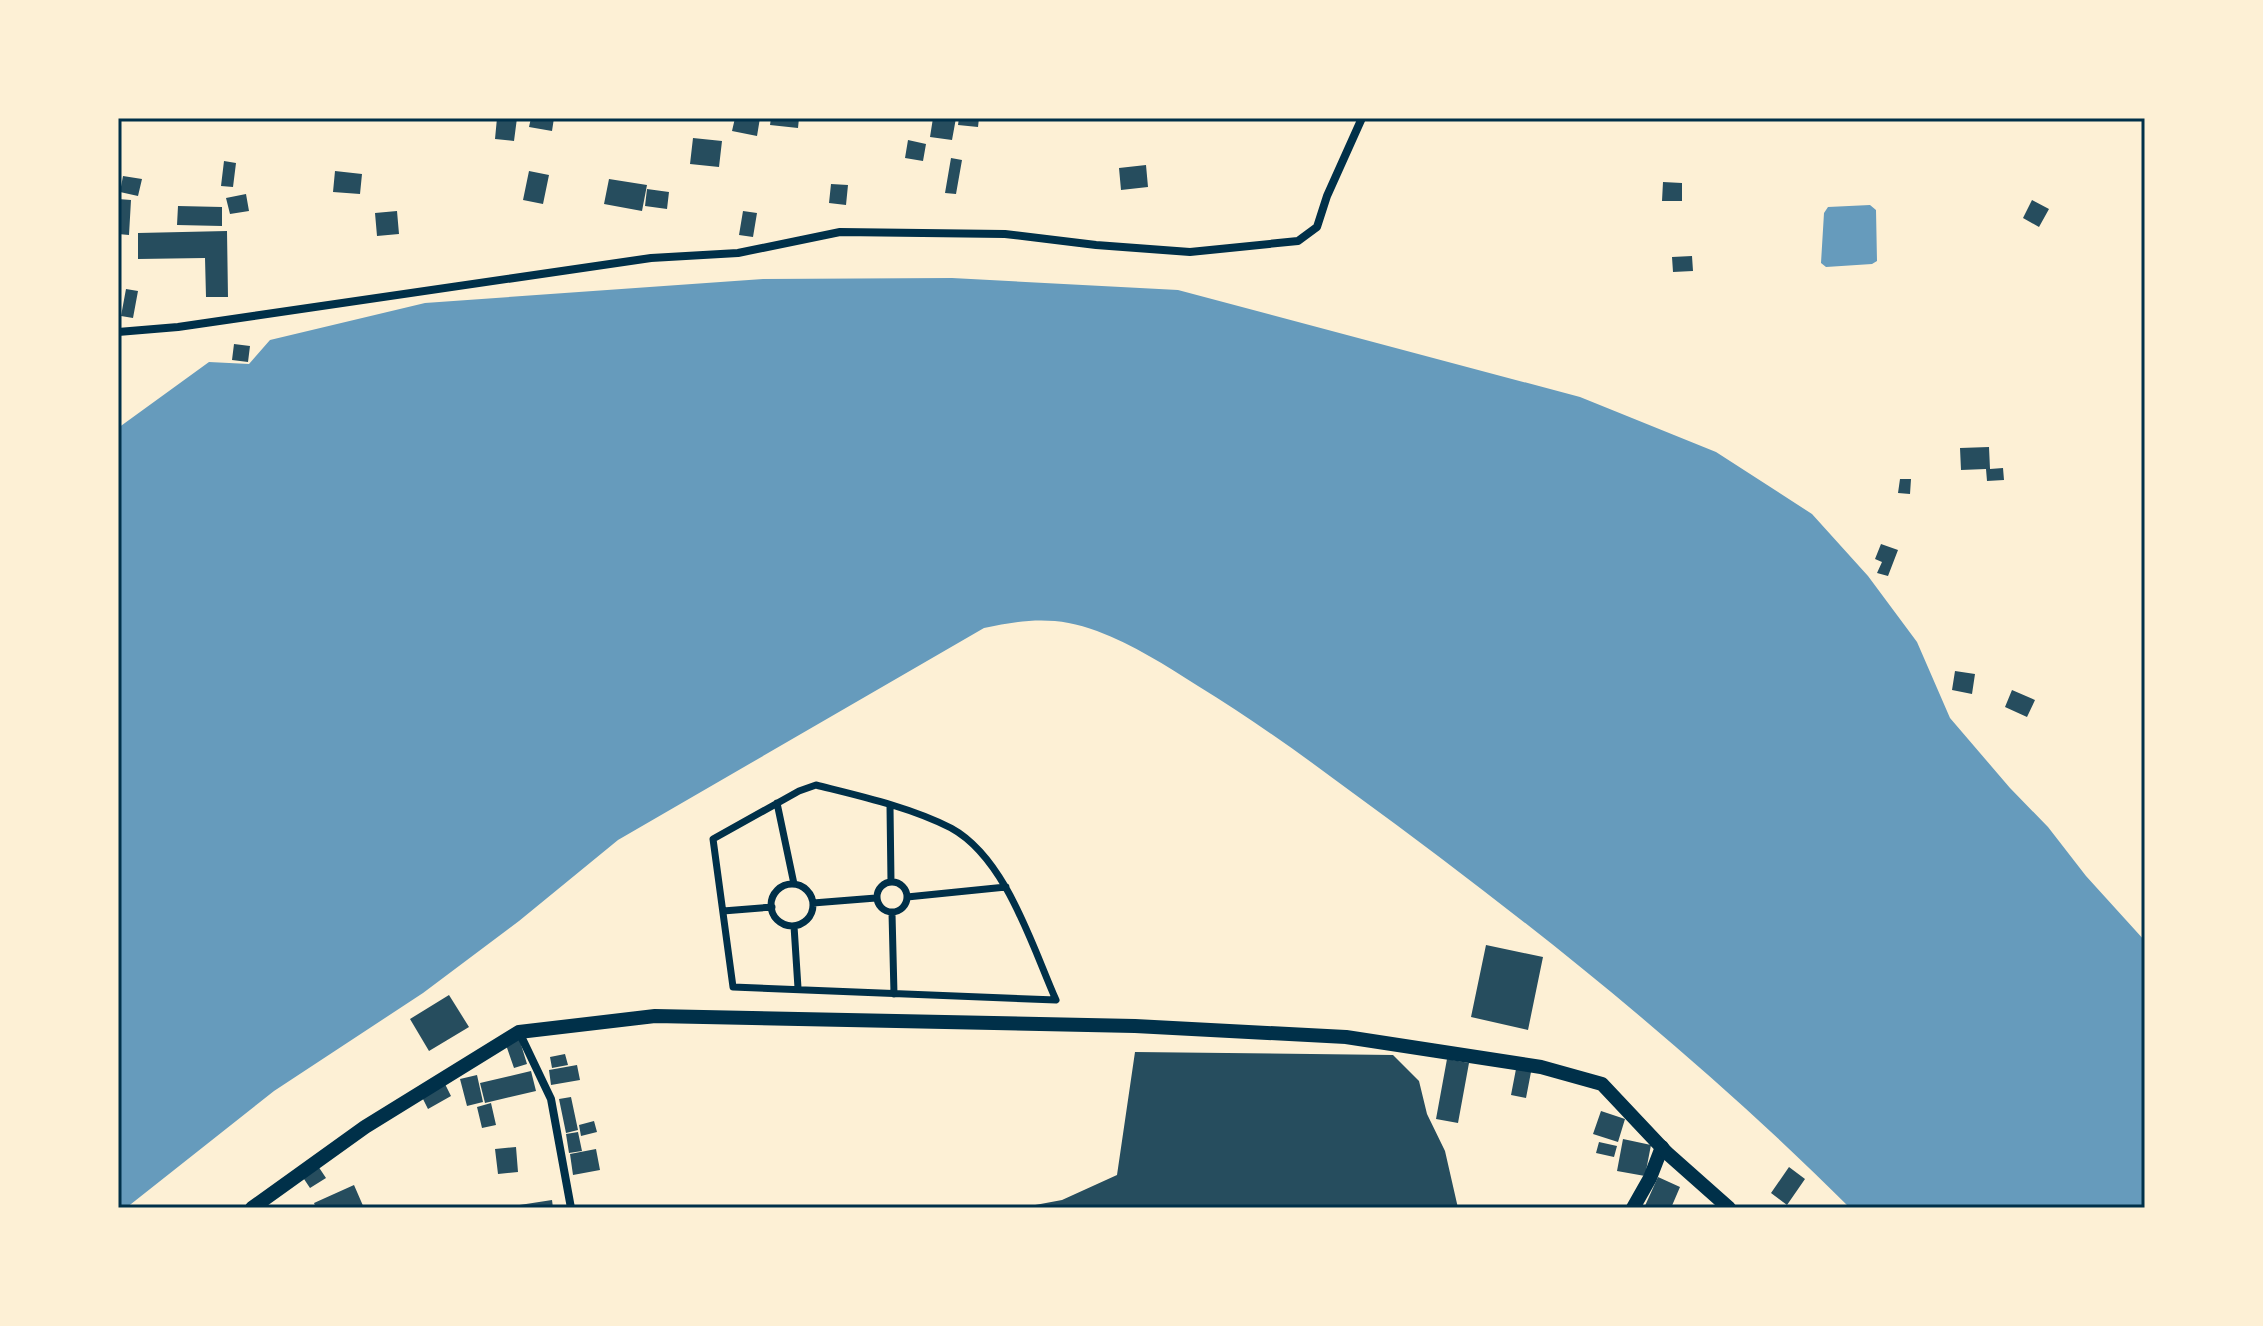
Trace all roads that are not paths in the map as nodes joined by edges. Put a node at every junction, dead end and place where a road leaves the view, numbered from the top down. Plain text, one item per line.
1 (1362, 118) edge
2 (118, 332) edge
3 (777, 803) junction
4 (890, 806) junction
5 (891, 882) junction
6 (794, 884) junction
7 (1006, 887) junction
8 (907, 897) junction
9 (876, 898) junction
10 (813, 903) junction
11 (772, 907) junction
12 (723, 911) junction
13 (892, 913) junction
14 (794, 926) junction
15 (798, 988) junction
16 (894, 994) junction
17 (519, 1032) junction
18 (1662, 1147) junction
19 (252, 1208) edge
20 (571, 1208) edge
21 (1633, 1208) edge
22 (1729, 1208) edge

1 - 2 street
3 - 4 street
3 - 6 street
3 - 12 street
4 - 5 street
4 - 7 street
5 - 8 street
5 - 9 street
6 - 10 street
6 - 11 street
7 - 8 street
7 - 16 street
8 - 13 street
9 - 10 street
9 - 13 street
10 - 14 street
11 - 12 street
11 - 14 street
12 - 15 street
13 - 16 street
14 - 15 street
15 - 16 street
17 - 18 main road
17 - 19 main road
17 - 20 street
18 - 21 main road
18 - 22 main road

